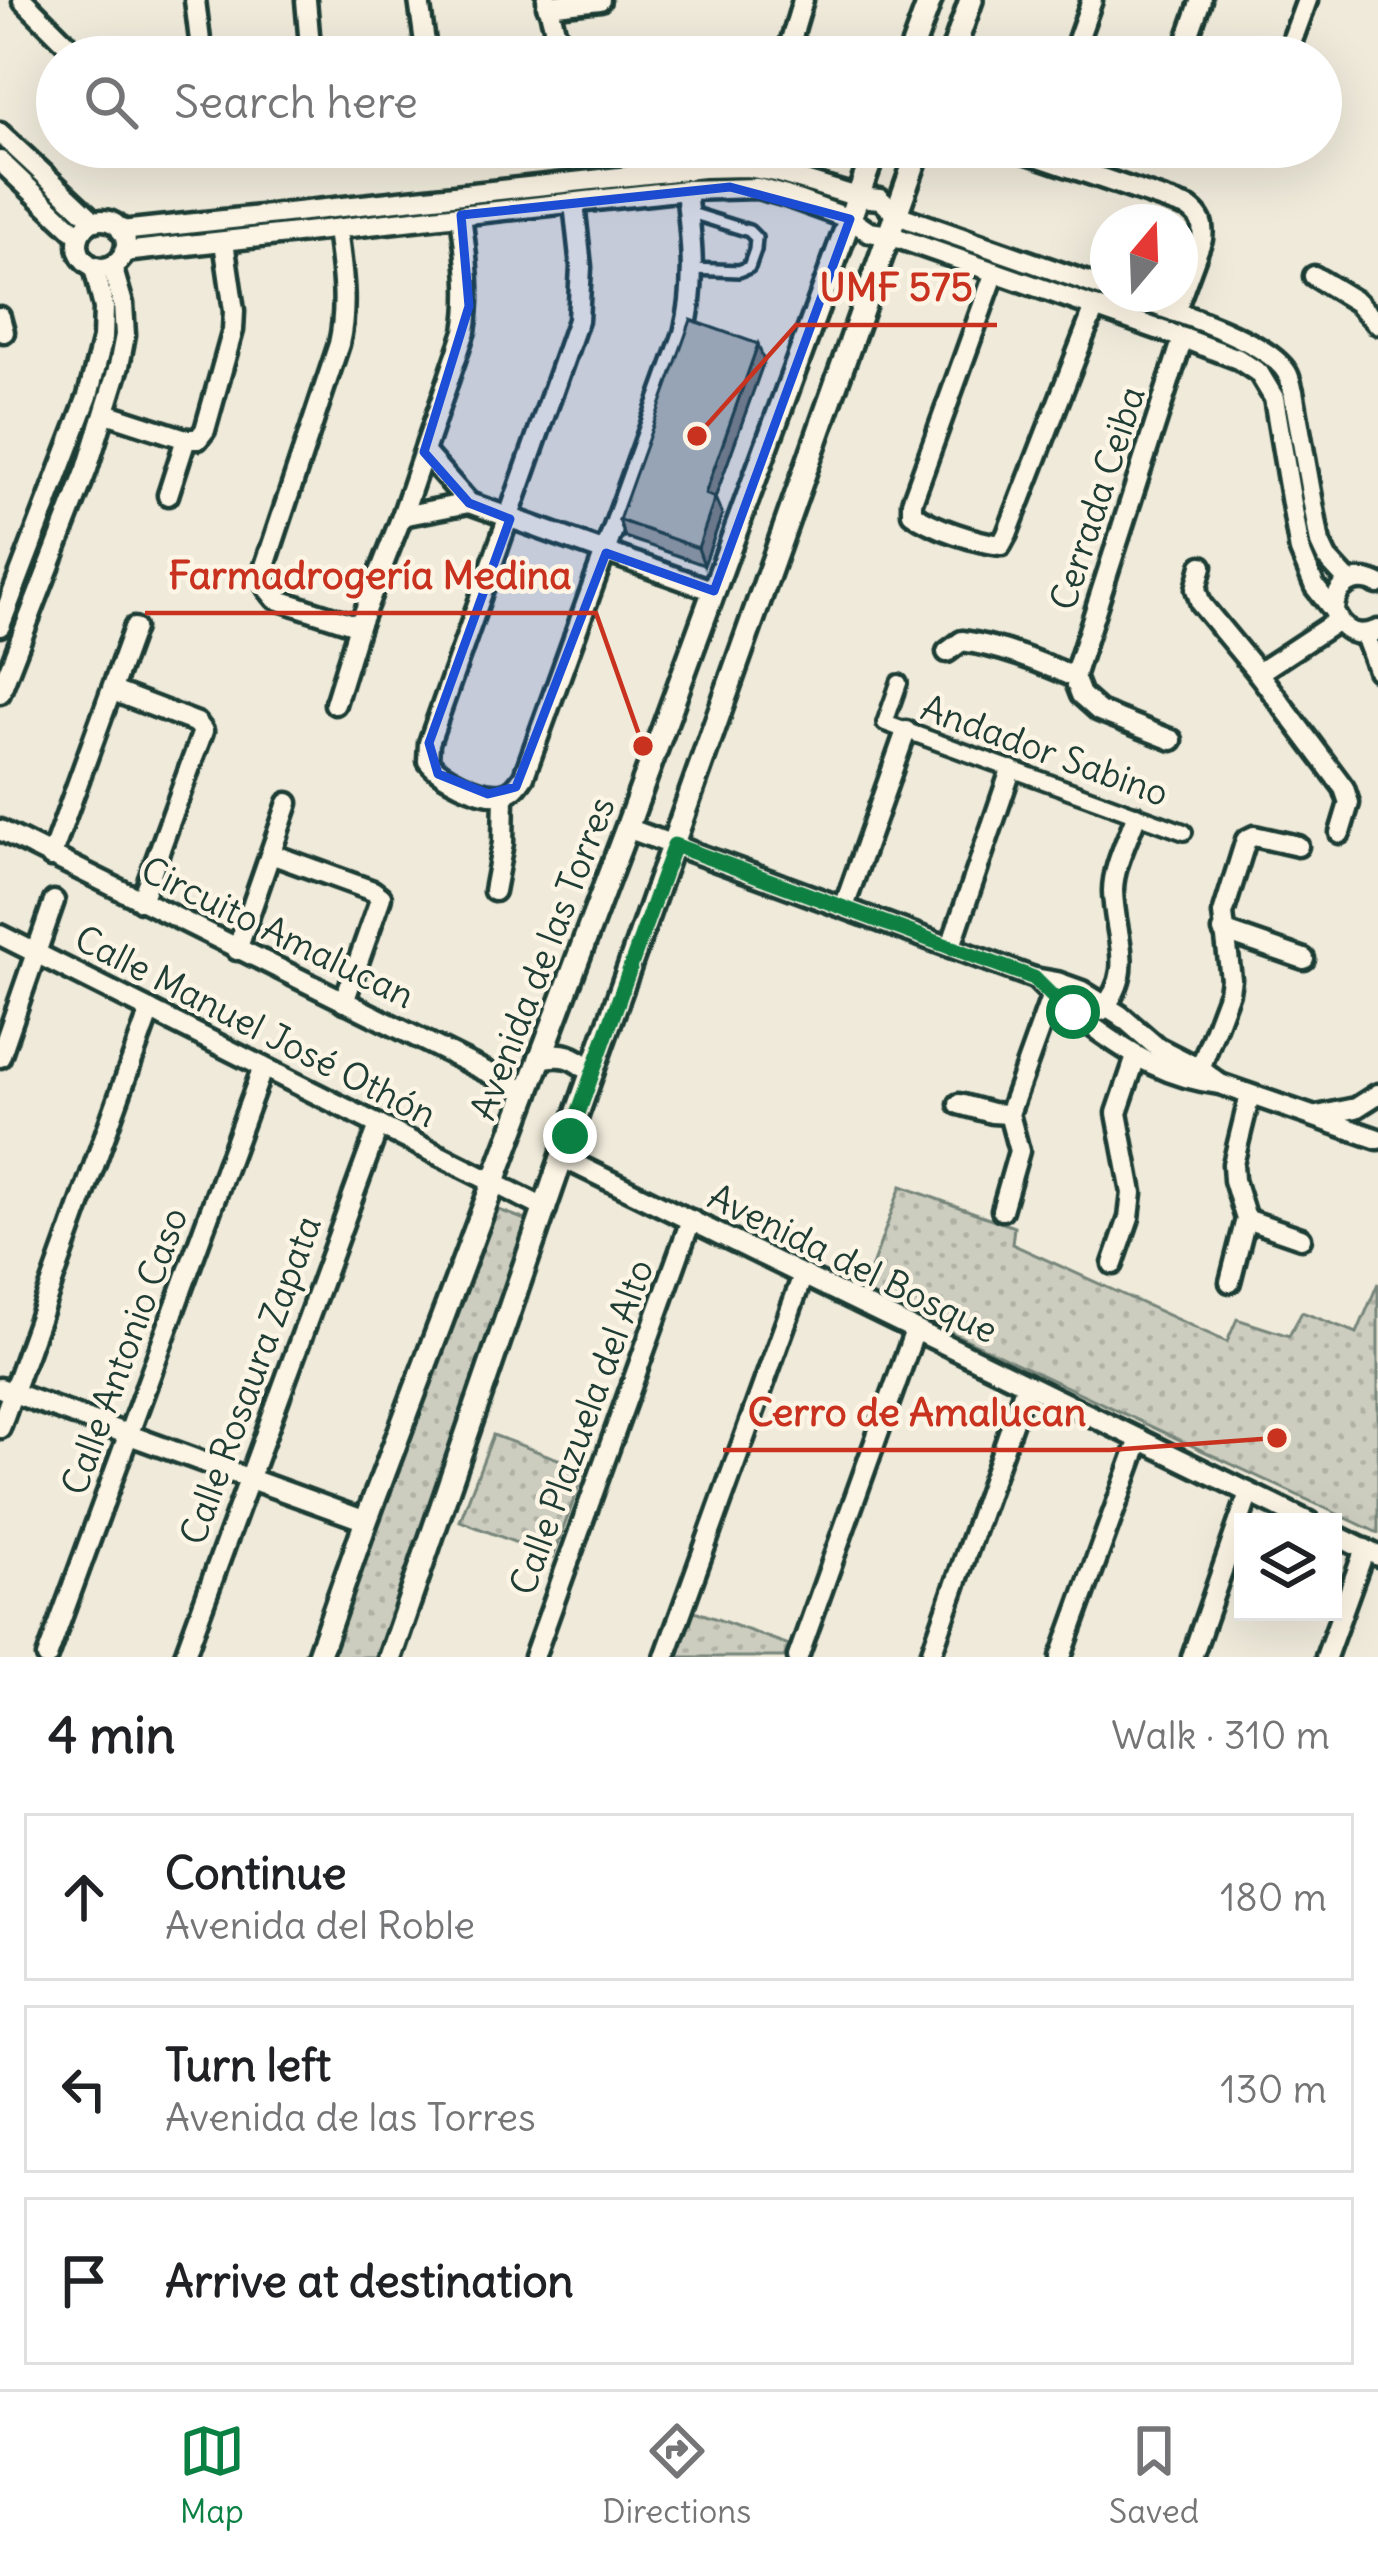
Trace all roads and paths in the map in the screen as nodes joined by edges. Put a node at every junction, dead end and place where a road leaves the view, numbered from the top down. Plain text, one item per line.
1 (23, 0) edge
2 (195, 0) edge
3 (306, 0) edge
4 (418, 0) edge
5 (600, 0) edge
6 (803, 0) edge
7 (929, 0) edge
8 (970, 0) edge
9 (1092, 0) edge
10 (1201, 0) edge
11 (1307, 0) edge
12 (547, 3) edge
13 (59, 36) edge
14 (199, 36) edge
15 (309, 36) edge
16 (424, 36) edge
17 (556, 36) edge
18 (793, 36) edge
19 (916, 36) edge
20 (958, 36) edge
21 (1079, 36) edge
22 (1188, 36) edge
23 (1294, 36) edge
24 (0, 134) edge
25 (0, 161) edge
26 (36, 167) edge
27 (37, 168) edge
28 (703, 168) edge
29 (752, 168) edge
30 (868, 168) edge
31 (913, 168) edge
32 (1072, 168) edge
33 (686, 190) junction
34 (858, 197) junction
35 (574, 202) junction
36 (1177, 204) edge
37 (688, 212) junction
38 (461, 215) junction
39 (1198, 215) edge
40 (850, 219) junction
41 (94, 221) junction
42 (893, 225) junction
43 (337, 230) junction
44 (121, 231) junction
45 (79, 236) junction
46 (224, 242) junction
47 (1198, 250) edge
48 (110, 262) junction
49 (693, 268) junction
50 (995, 272) junction
51 (1313, 277) dead end
52 (1090, 284) edge
53 (1090, 305) edge
54 (1093, 312) edge
55 (1109, 312) edge
56 (1175, 312) edge
57 (1378, 324) edge
58 (1183, 338) junction
59 (106, 413) junction
60 (186, 440) junction
61 (424, 452) junction
62 (168, 495) dead end
63 (469, 503) junction
64 (402, 516) junction
65 (510, 519) junction
66 (606, 554) junction
67 (1202, 566) dead end
68 (1349, 582) junction
69 (1378, 584) edge
70 (714, 591) junction
71 (1336, 616) junction
72 (0, 626) edge
73 (359, 626) junction
74 (134, 628) dead end
75 (1372, 633) edge
76 (947, 652) dead end
77 (1378, 670) edge
78 (1258, 674) junction
79 (1074, 677) junction
80 (899, 683) dead end
81 (113, 692) junction
82 (0, 693) edge
83 (335, 704) dead end
84 (906, 731) junction
85 (1172, 740) dead end
86 (1011, 770) junction
87 (504, 794) junction
88 (288, 803) dead end
89 (1136, 817) junction
90 (627, 828) junction
91 (0, 830) edge
92 (1184, 832) dead end
93 (1340, 833) dead end
94 (674, 845) junction
95 (1298, 846) dead end
96 (271, 854) junction
97 (51, 857) junction
98 (494, 890) dead end
99 (54, 901) dead end
100 (141, 902) junction
101 (844, 907) junction
102 (1223, 931) junction
103 (0, 935) edge
104 (951, 946) junction
105 (237, 950) junction
106 (36, 953) junction
107 (1304, 959) dead end
108 (1054, 989) junction
109 (344, 1002) junction
110 (150, 1010) junction
111 (1114, 1010) junction
112 (1100, 1032) junction
113 (0, 1057) edge
114 (540, 1058) junction
115 (1136, 1058) junction
116 (263, 1067) junction
117 (592, 1072) junction
118 (1198, 1075) junction
119 (527, 1092) junction
120 (1378, 1094) edge
121 (1250, 1095) junction
122 (959, 1104) dead end
123 (1009, 1114) junction
124 (1317, 1116) junction
125 (379, 1125) junction
126 (1378, 1139) edge
127 (563, 1158) junction
128 (493, 1182) junction
129 (546, 1209) junction
130 (1002, 1210) dead end
131 (1246, 1219) junction
132 (691, 1220) junction
133 (1301, 1238) dead end
134 (1113, 1264) dead end
135 (802, 1275) junction
136 (1230, 1282) dead end
137 (915, 1330) junction
138 (1026, 1384) junction
139 (6, 1390) edge
140 (0, 1428) edge
141 (129, 1435) junction
142 (1140, 1439) junction
143 (249, 1479) junction
144 (1250, 1493) junction
145 (1291, 1513) edge
146 (365, 1521) junction
147 (1342, 1538) edge
148 (1371, 1552) edge
149 (47, 1657) edge
150 (184, 1657) edge
151 (318, 1657) edge
152 (390, 1657) edge
153 (534, 1657) edge
154 (665, 1657) edge
155 (798, 1657) edge
156 (930, 1657) edge
157 (1061, 1657) edge
158 (1192, 1657) edge
159 (1326, 1657) edge

1 - 13 street
2 - 14 street
3 - 15 street
4 - 16 street
5 - 12 street
6 - 18 street
7 - 19 street
8 - 20 street
9 - 21 street
10 - 22 street
11 - 23 street
12 - 17 street
24 - 26 street
25 - 45 street
27 - 41 street
28 - 44 street
29 - 34 street
30 - 34 street, Avenida de las Torres
31 - 42 street
32 - 36 street
33 - 35 street
33 - 37 street
33 - 40 street
34 - 40 street, Avenida de las Torres
34 - 42 street
35 - 38 street
35 - 65 street
37 - 49 street
37 - 49 lane
38 - 43 street
38 - 61 street
39 - 47 street
40 - 42 street
40 - 70 street, Avenida de las Torres
41 - 44 street
41 - 45 street
42 - 50 street
42 - 52 street
42 - 94 street
43 - 46 street
43 - 73 street
44 - 48 street
45 - 48 street
46 - 48 street
46 - 60 street
48 - 59 street
48 - 72 street
49 - 66 street
50 - 53 street
50 - 54 street
51 - 57 street
55 - 58 street
56 - 68 street
58 - 71 street
58 - 79 street, Cerrada Ceiba
59 - 60 street
59 - 82 street
60 - 62 street
61 - 63 street
61 - 64 street
63 - 64 street
63 - 65 street
64 - 73 street
65 - 66 street
65 - 87 street
66 - 70 street
66 - 87 street
67 - 78 street
68 - 69 street
68 - 71 street
70 - 90 street, Avenida de las Torres
71 - 75 street
71 - 78 street
73 - 83 street
74 - 81 street
75 - 77 street
76 - 79 street
78 - 93 street
79 - 85 street
80 - 84 street, Andador Sabino
81 - 97 street
81 - 100 street
84 - 86 street, Andador Sabino
84 - 101 street
86 - 89 street, Andador Sabino
86 - 104 street
87 - 98 street
88 - 96 street
89 - 92 street, Andador Sabino
89 - 111 street
90 - 94 street
90 - 114 street, Avenida de las Torres
91 - 97 street, Circuito Amalucan
94 - 101 street
94 - 117 street
95 - 102 street
96 - 105 street
96 - 109 street
97 - 100 street, Circuito Amalucan
99 - 106 street
100 - 105 street, Circuito Amalucan
101 - 104 street
102 - 107 street
102 - 118 street
103 - 106 street, Calle Manuel José Othón
104 - 108 street
105 - 109 street, Circuito Amalucan
106 - 110 street, Calle Manuel José Othón
106 - 113 street
108 - 111 street
108 - 112 street
108 - 123 street
109 - 119 street, Circuito Amalucan
110 - 116 street, Calle Manuel José Othón
110 - 139 street
111 - 112 street
111 - 118 street
112 - 115 street
114 - 117 street
114 - 119 street, Avenida de las Torres
115 - 118 street
115 - 134 street
116 - 125 street, Calle Manuel José Othón
116 - 141 street, Calle Antonio Caso
117 - 127 street
118 - 121 street
119 - 128 street, Avenida de las Torres
120 - 124 street
121 - 124 street
121 - 131 street
122 - 123 street
123 - 130 street
124 - 126 street
125 - 128 street, Calle Manuel José Othón
125 - 143 street, Calle Rosaura Zapata
127 - 129 street
127 - 132 street, Avenida del Bosque
128 - 129 street, Calle Manuel José Othón
128 - 146 street, Avenida de las Torres
129 - 152 street
131 - 133 street
131 - 136 street
132 - 135 street, Avenida del Bosque
132 - 153 street, Calle Plazuela del Alto
135 - 137 street, Avenida del Bosque
135 - 154 street
137 - 138 street, Avenida del Bosque
137 - 155 street
138 - 142 street, Avenida del Bosque
138 - 156 street
139 - 140 street
139 - 141 street
141 - 143 street
141 - 149 street, Calle Antonio Caso
142 - 144 street, Avenida del Bosque
142 - 157 street
143 - 146 street
143 - 150 street, Calle Rosaura Zapata
144 - 145 street, Avenida del Bosque
144 - 158 street
146 - 151 street, Avenida de las Torres
147 - 148 street
148 - 159 street

